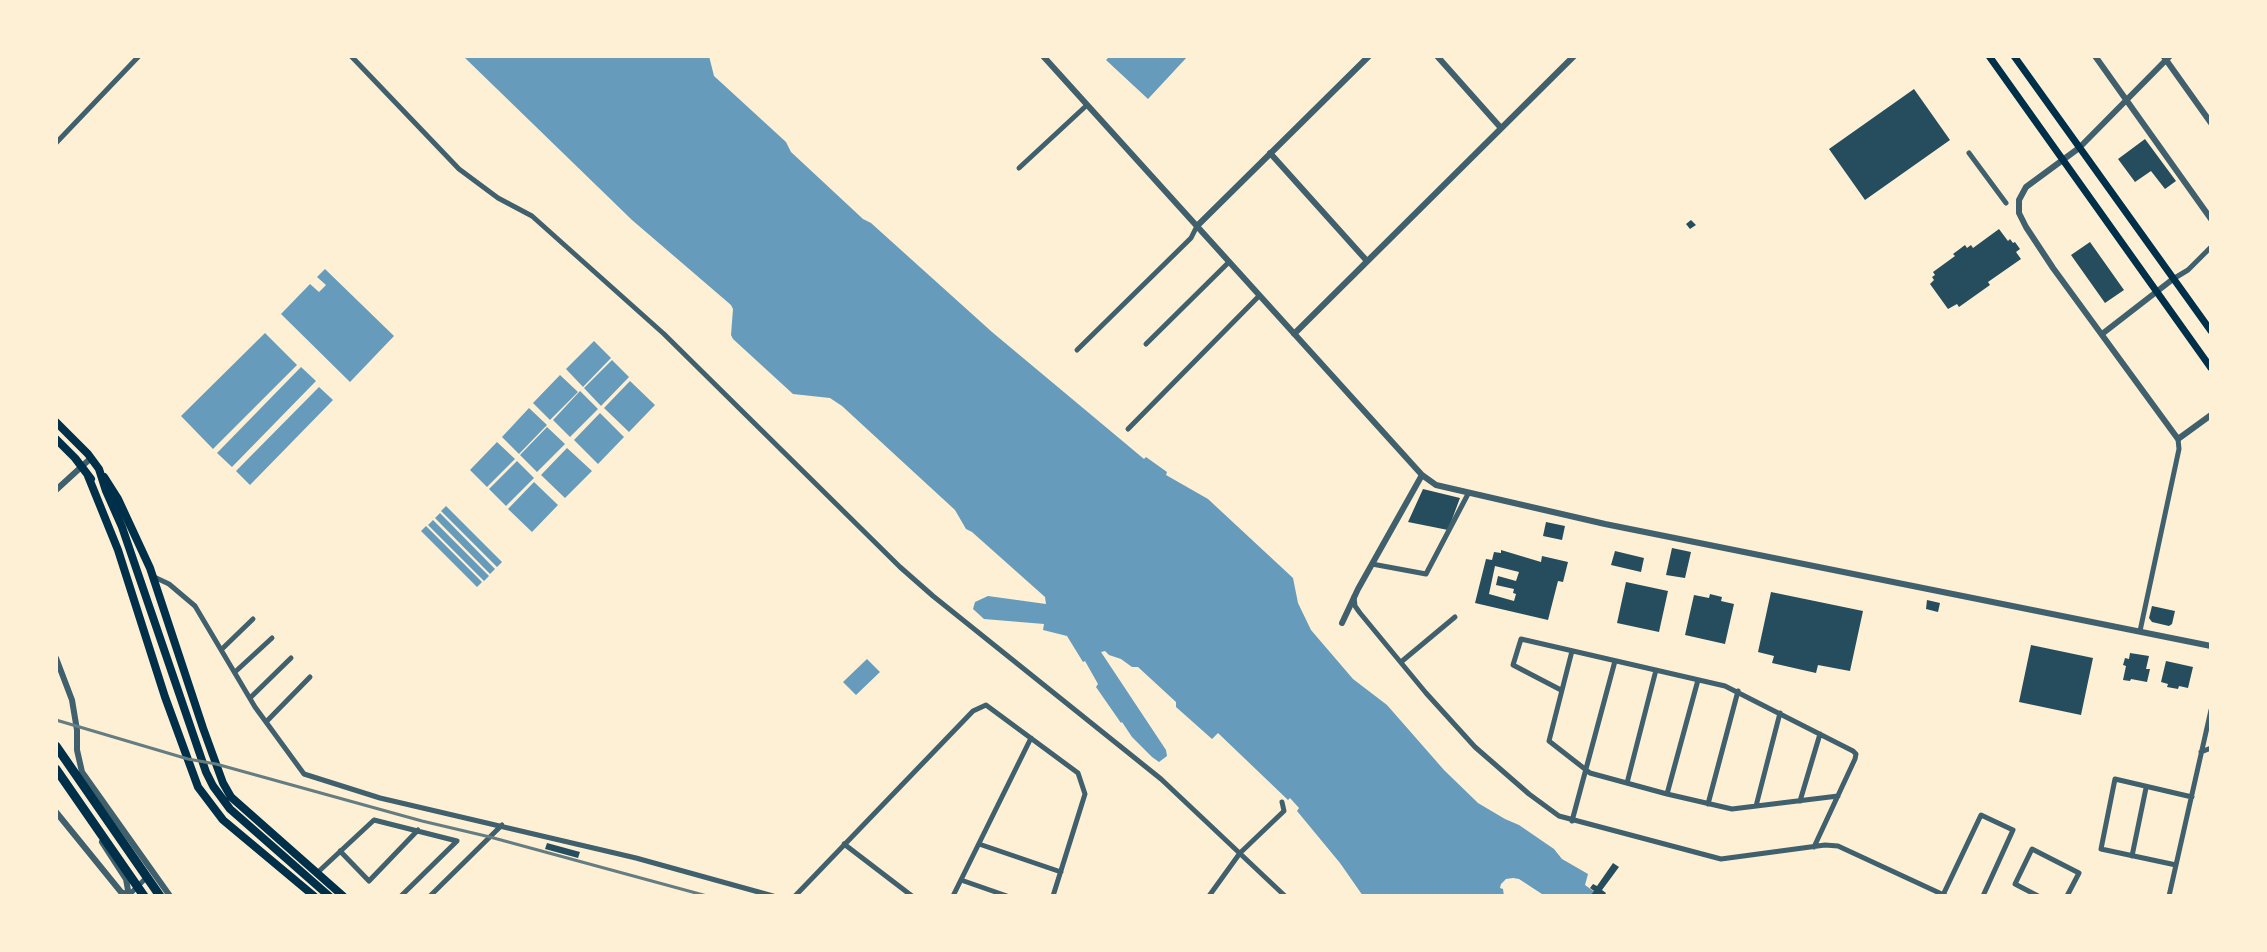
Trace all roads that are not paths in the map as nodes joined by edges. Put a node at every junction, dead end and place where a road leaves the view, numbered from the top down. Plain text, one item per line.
1 (139, 56) edge
2 (352, 56) edge
3 (1043, 56) edge
4 (1368, 56) edge
5 (1437, 56) edge
6 (1574, 56) edge
7 (1989, 56) edge
8 (2014, 56) edge
9 (2095, 56) edge
10 (2166, 57) edge
11 (2126, 100) junction
12 (1087, 105) junction
13 (2211, 124) edge
14 (1501, 128) junction
15 (56, 143) edge
16 (2079, 148) junction
17 (1270, 153) junction
18 (1970, 153) dead end
19 (2063, 159) junction
20 (1019, 168) dead end
21 (2006, 203) dead end
22 (2211, 219) edge
23 (1197, 226) junction
24 (2211, 247) edge
25 (1367, 261) junction
26 (1229, 262) junction
27 (2173, 279) junction
28 (2157, 292) junction
29 (1259, 296) junction
30 (2211, 331) edge
31 (1294, 334) junction
32 (2102, 334) junction
33 (1146, 344) dead end
34 (1077, 350) dead end
35 (2211, 368) edge
36 (2211, 415) edge
37 (56, 422) edge
38 (1128, 429) dead end
39 (56, 439) edge
40 (2178, 440) junction
41 (91, 458) junction
42 (81, 465) junction
43 (99, 469) junction
44 (1422, 475) junction
45 (88, 476) junction
46 (56, 490) edge
47 (106, 491) junction
48 (1468, 494) junction
49 (1372, 564) junction
50 (152, 576) junction
51 (1354, 596) junction
52 (1455, 617) dead end
53 (253, 619) dead end
54 (1342, 623) dead end
55 (2140, 632) junction
56 (272, 638) dead end
57 (2211, 646) edge
58 (222, 650) junction
59 (1572, 651) junction
60 (56, 658) edge
61 (291, 658) dead end
62 (1615, 661) junction
63 (1400, 662) junction
64 (1656, 670) junction
65 (235, 672) junction
66 (310, 678) dead end
67 (1698, 680) junction
68 (1561, 690) junction
69 (1738, 692) junction
70 (250, 698) junction
71 (2211, 710) edge
72 (1780, 713) junction
73 (266, 722) junction
74 (1820, 734) junction
75 (1031, 738) junction
76 (56, 746) edge
77 (2211, 748) edge
78 (2202, 752) junction
79 (56, 769) edge
80 (1585, 770) junction
81 (56, 775) edge
82 (1627, 783) junction
83 (2146, 788) junction
84 (1667, 794) junction
85 (1838, 796) junction
86 (2192, 797) junction
87 (1800, 801) junction
88 (1282, 802) dead end
89 (1708, 804) junction
90 (1756, 806) junction
91 (56, 812) edge
92 (1572, 821) junction
93 (502, 825) junction
94 (418, 830) junction
95 (844, 844) junction
96 (979, 844) junction
97 (1814, 847) junction
98 (340, 851) junction
99 (1240, 853) junction
100 (2132, 856) junction
101 (2176, 865) junction
102 (152, 872) junction
103 (1061, 872) junction
104 (318, 873) junction
105 (961, 880) junction
106 (129, 895) edge
107 (1944, 895) edge
108 (142, 896) edge
109 (160, 896) edge
110 (170, 896) edge
111 (314, 896) edge
112 (329, 896) edge
113 (343, 896) edge
114 (401, 896) edge
115 (430, 896) edge
116 (773, 896) edge
117 (795, 896) edge
118 (912, 896) edge
119 (953, 896) edge
120 (1007, 896) edge
121 (1053, 896) edge
122 (1209, 896) edge
123 (1285, 896) edge
124 (1983, 896) edge
125 (2038, 896) edge
126 (2068, 896) edge
127 (2169, 896) edge

1 - 15 street
2 - 99 street
3 - 12 street
4 - 17 street
5 - 14 street
6 - 14 street
7 - 19 main road
8 - 16 main road
9 - 11 street
10 - 11 street
10 - 13 street
11 - 16 street
11 - 22 street
12 - 20 street
12 - 23 street
14 - 25 street
16 - 19 street
16 - 27 main road
17 - 23 street
17 - 25 street
18 - 21 street
19 - 28 main road
19 - 32 street
23 - 26 street
23 - 34 street
24 - 27 street
25 - 31 street
26 - 29 street
26 - 33 street
27 - 28 street
27 - 30 main road
28 - 32 street
28 - 35 main road
29 - 31 street
29 - 38 street
31 - 44 street
32 - 40 street
36 - 40 street
37 - 41 main road
39 - 42 main road
40 - 55 street
41 - 42 street
41 - 43 main road
42 - 45 main road
42 - 46 street
43 - 47 main road
43 - 50 main road
44 - 48 street
44 - 49 street
45 - 47 main road
45 - 111 main road
47 - 112 main road
48 - 49 street
48 - 55 street
49 - 51 street
50 - 58 street
50 - 104 main road
51 - 54 street
51 - 63 street
52 - 63 street
53 - 58 street
55 - 57 street
56 - 65 street
58 - 65 street
59 - 62 street
59 - 68 street
59 - 68 street
60 - 102 street
61 - 70 street
62 - 64 street
62 - 80 street
63 - 92 street
64 - 67 street
64 - 82 street
65 - 70 street
66 - 73 street
67 - 69 street
67 - 84 street
68 - 80 street
69 - 72 street
69 - 89 street
70 - 73 street
71 - 78 street
72 - 74 street
72 - 90 street
73 - 93 street
74 - 85 street
74 - 87 street
75 - 95 street
75 - 96 street
75 - 103 street
76 - 109 highway
77 - 78 street
78 - 86 street
79 - 108 highway
80 - 82 street
80 - 92 street
81 - 106 street
82 - 84 street
83 - 86 street
83 - 100 street
83 - 100 street
84 - 89 street
85 - 87 street
85 - 97 street
86 - 101 street
87 - 90 street
88 - 99 street
89 - 90 street
91 - 106 street
92 - 97 street
93 - 115 street
93 - 116 street
94 - 98 street
94 - 98 street
94 - 114 street
95 - 117 street
95 - 118 street
96 - 103 street
96 - 105 street
97 - 107 street
98 - 104 street
99 - 122 street
99 - 123 street
100 - 101 street
101 - 127 street
102 - 106 street
102 - 110 street
103 - 121 street
104 - 113 main road
105 - 119 street
105 - 120 street
107 - 124 street
125 - 126 street

